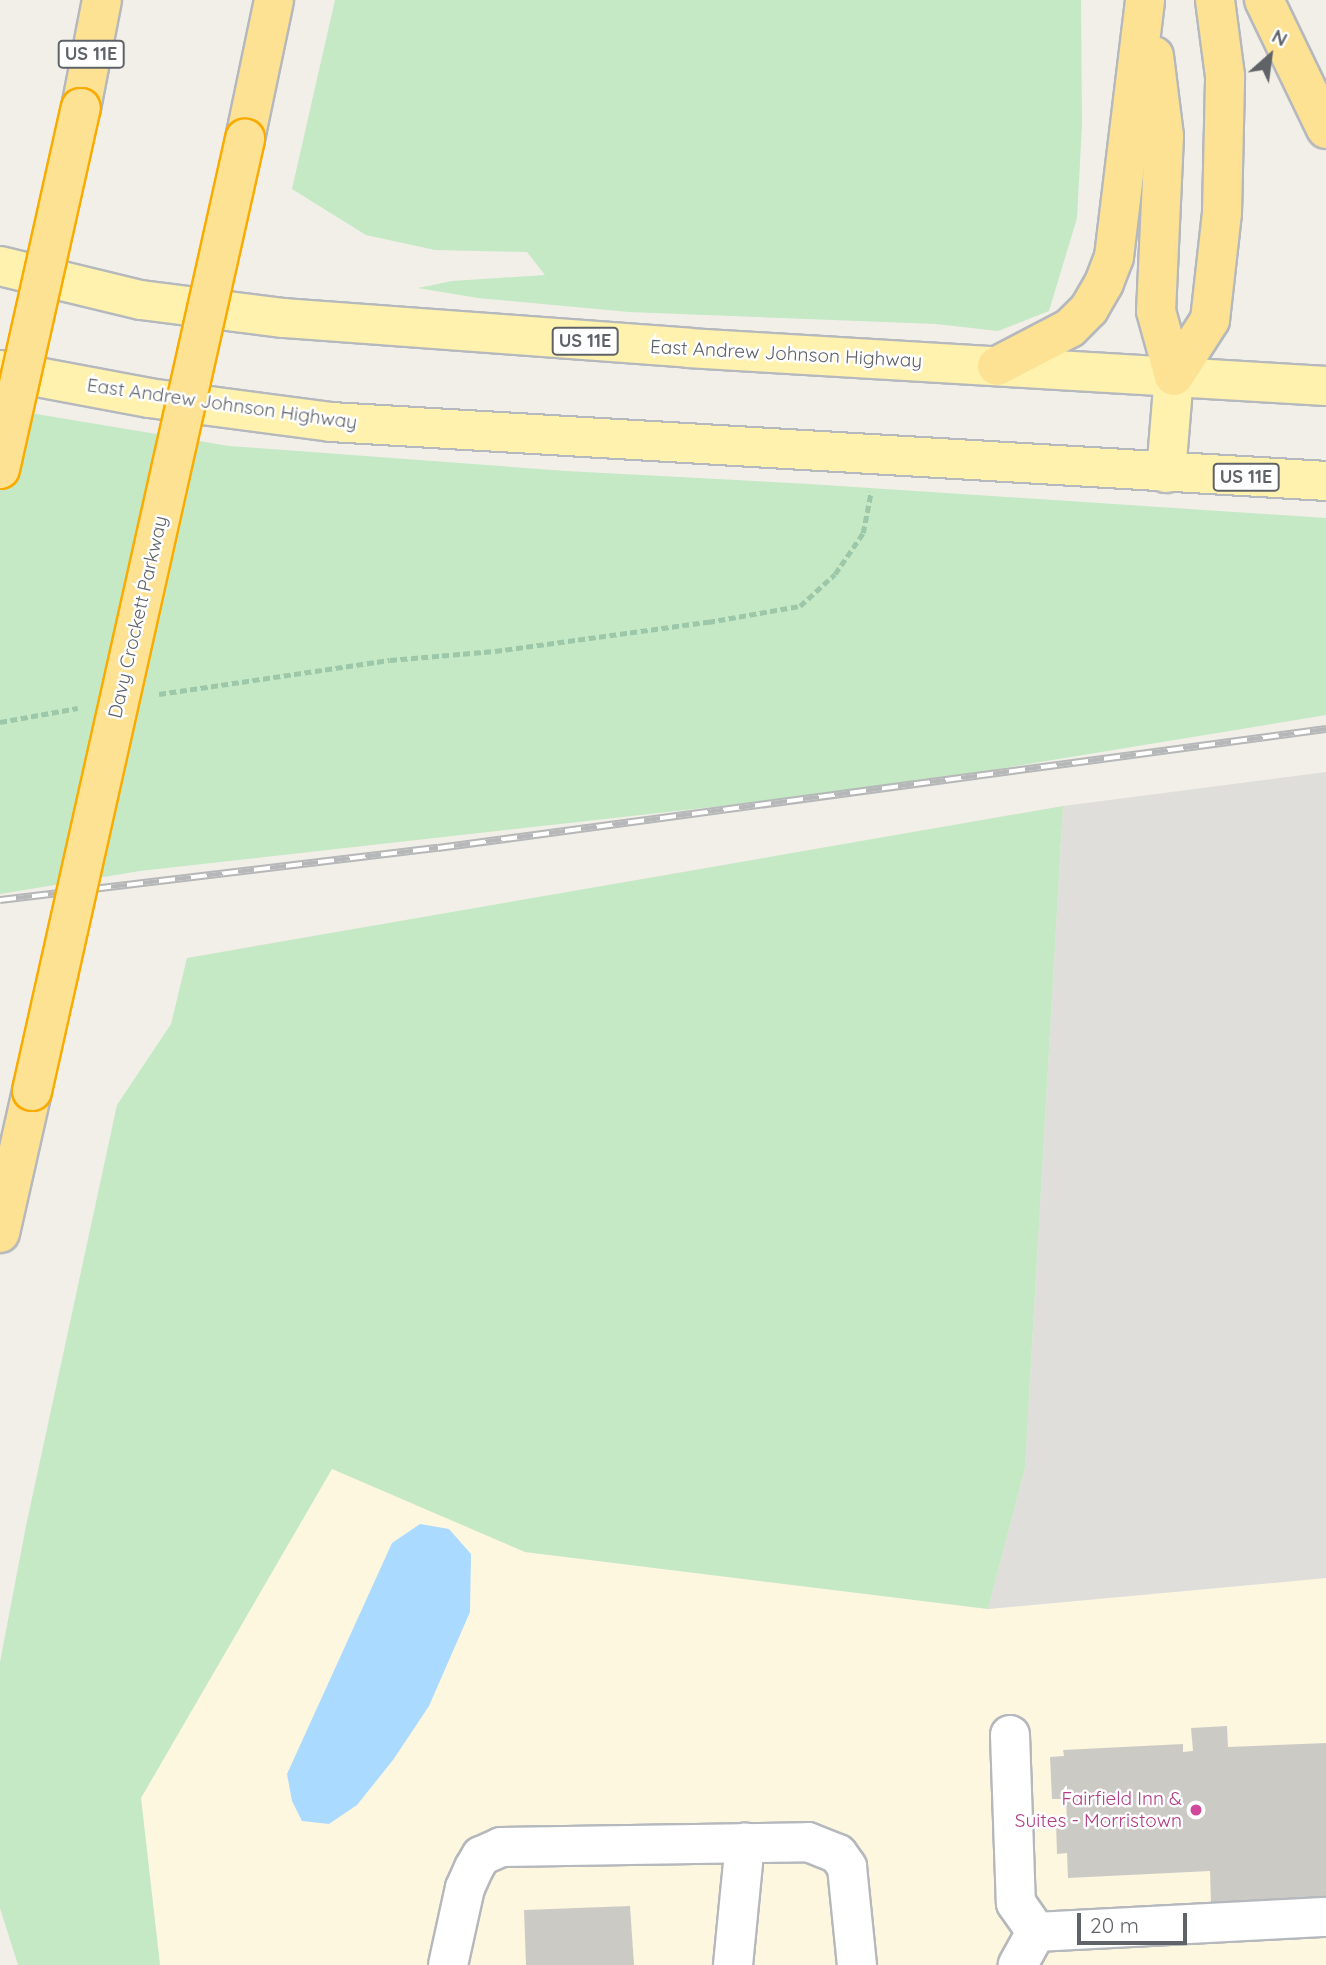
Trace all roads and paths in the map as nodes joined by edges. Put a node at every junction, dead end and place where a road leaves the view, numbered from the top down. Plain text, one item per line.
1 (102, 0) edge
2 (274, 0) edge
3 (297, 0) edge
4 (1146, 0) edge
5 (1215, 0) edge
6 (1264, 0) edge
7 (257, 82) junction
8 (1326, 129) edge
9 (0, 266) edge
10 (997, 366) junction
11 (0, 370) edge
12 (1174, 376) junction
13 (1326, 386) edge
14 (878, 454) junction
15 (0, 469) edge
16 (1166, 473) junction
17 (1326, 481) edge
18 (157, 694) dead end
19 (92, 706) dead end
20 (0, 722) edge
21 (0, 1233) edge
22 (1010, 1735) dead end
23 (745, 1843) junction
24 (1326, 1917) edge
25 (1036, 1932) junction
26 (448, 1965) edge
27 (733, 1965) edge
28 (856, 1965) edge
29 (1018, 1965) edge

1 - 15 highway, US 11E, bridge
2 - 7 highway, Davy Crockett Parkway
3 - 7 highway
4 - 10 highway
4 - 12 highway
5 - 12 highway
6 - 8 highway
7 - 21 highway, Davy Crockett Parkway, bridge
9 - 10 main road, East Andrew Johnson Highway / US 11E
10 - 12 main road, East Andrew Johnson Highway / US 11E
11 - 14 main road, East Andrew Johnson Highway
12 - 13 main road, East Andrew Johnson Highway / US 11E
12 - 16 main road
14 - 16 main road, East Andrew Johnson Highway
14 - 18 path
16 - 17 main road, East Andrew Johnson Highway / US 11E
19 - 20 path
22 - 25 lane
23 - 26 lane
23 - 27 lane
23 - 28 lane
24 - 25 lane
25 - 29 lane

